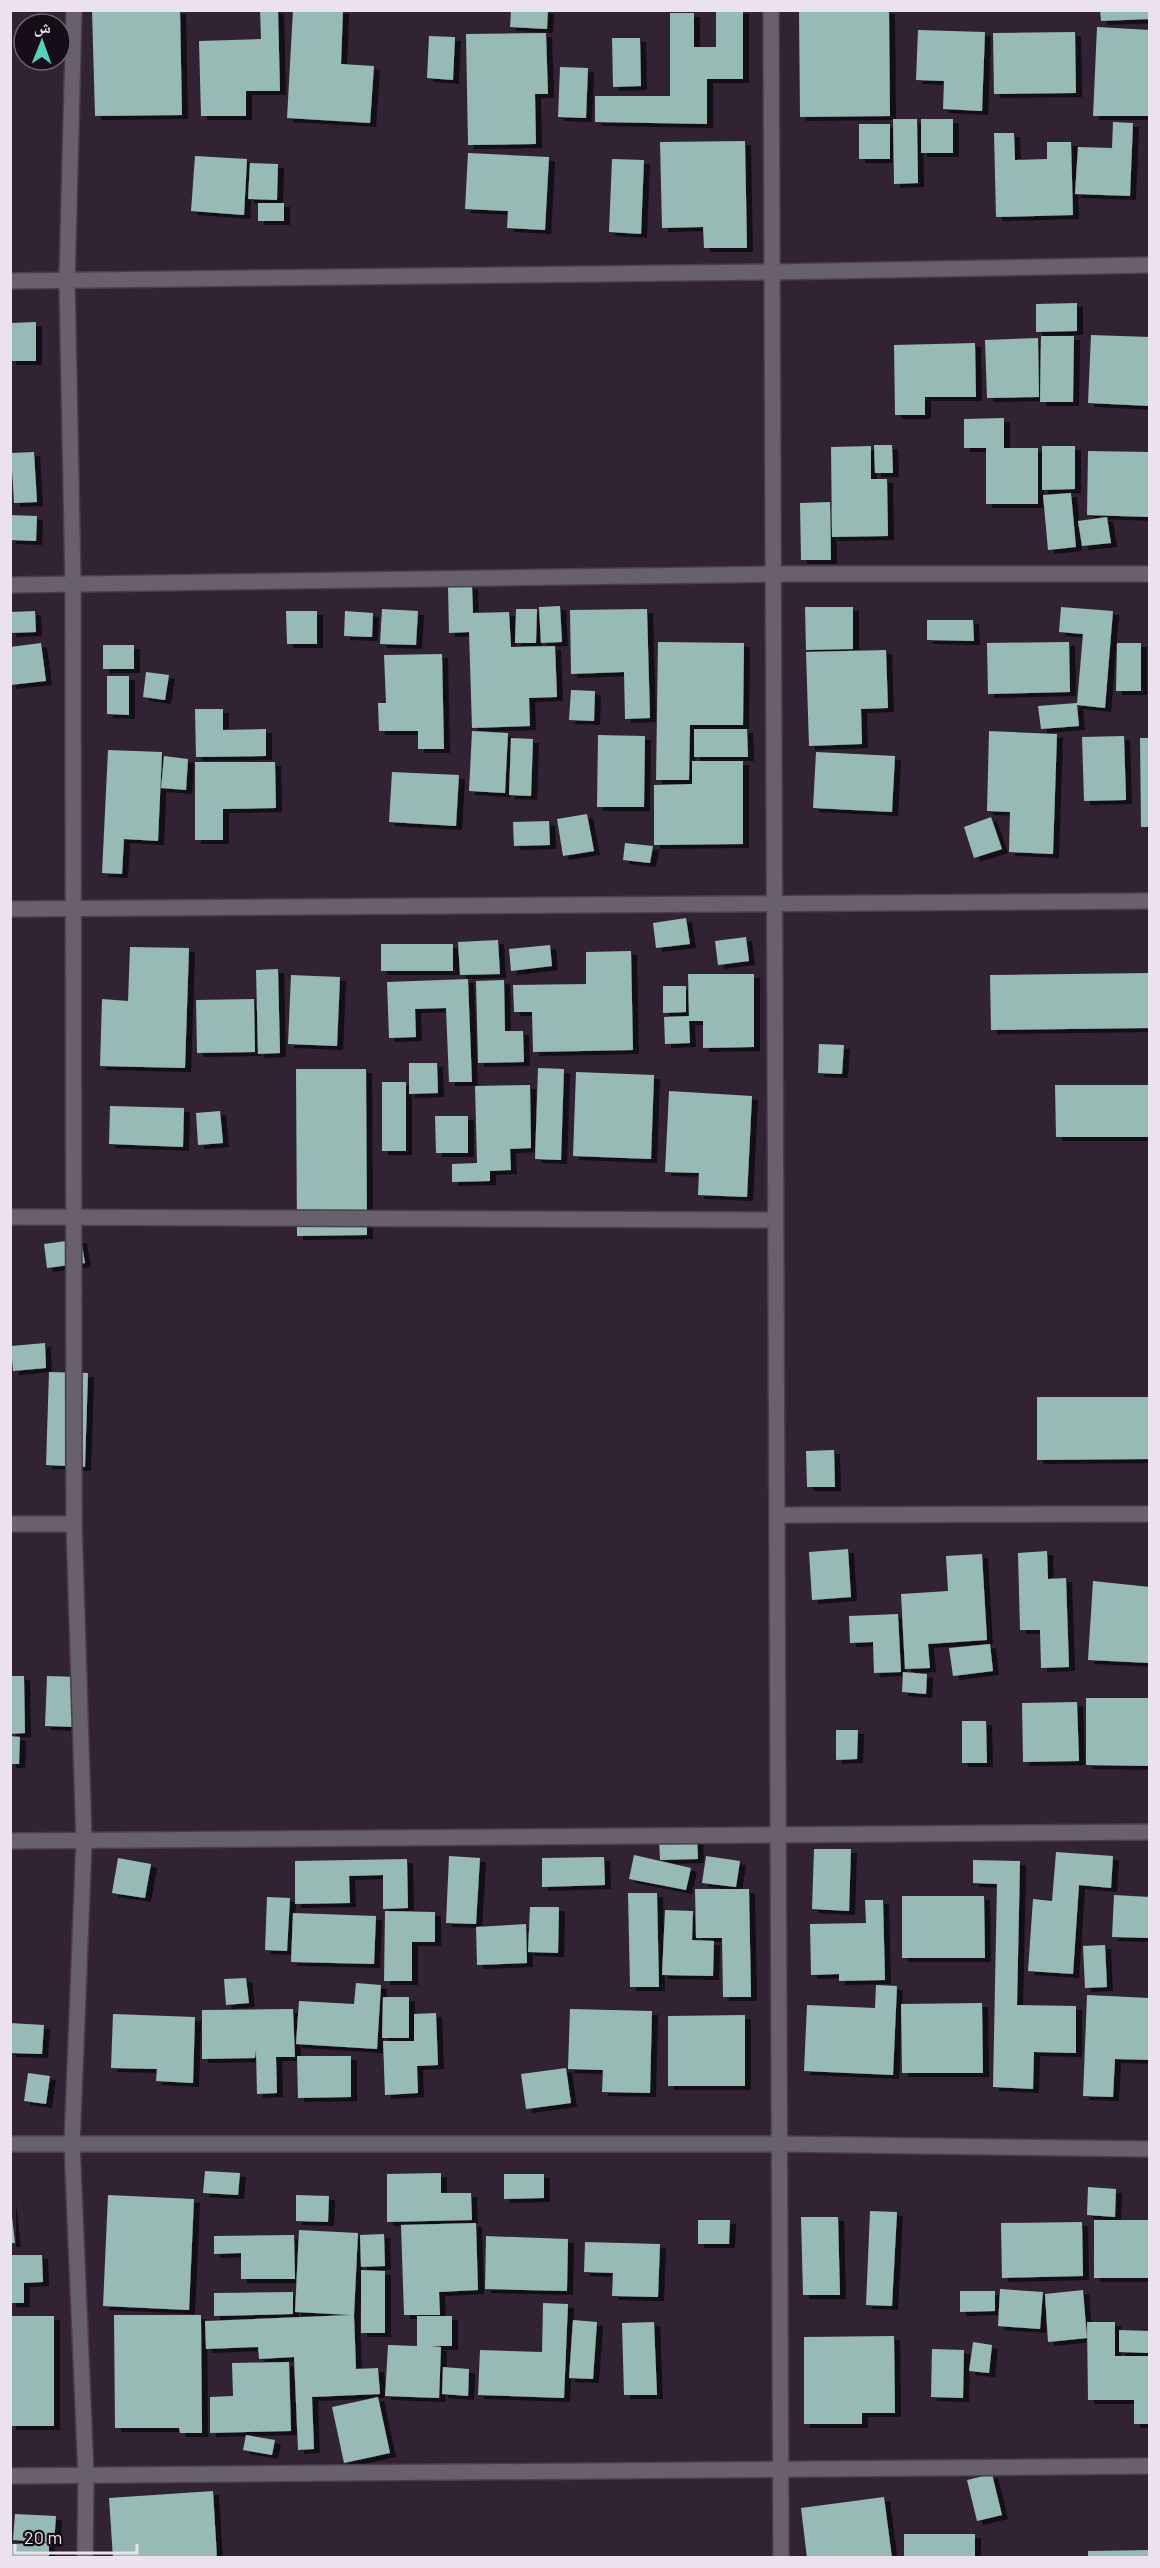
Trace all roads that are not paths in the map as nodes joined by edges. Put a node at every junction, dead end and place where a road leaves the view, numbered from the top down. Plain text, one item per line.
1 (74, 10) edge
2 (771, 10) edge
3 (1149, 265) edge
4 (772, 272) junction
5 (67, 280) junction
6 (10, 281) edge
7 (773, 574) junction
8 (1149, 574) edge
9 (73, 584) junction
10 (10, 585) edge
11 (1149, 901) edge
12 (774, 903) junction
13 (10, 909) edge
14 (73, 909) junction
15 (10, 1217) edge
16 (75, 1217) junction
17 (776, 1220) junction
18 (1149, 1514) edge
19 (777, 1515) junction
20 (10, 1524) edge
21 (74, 1524) junction
22 (1149, 1832) edge
23 (778, 1834) junction
24 (10, 1841) edge
25 (84, 1842) junction
26 (10, 2144) edge
27 (72, 2144) junction
28 (779, 2144) junction
29 (1149, 2149) edge
30 (1149, 2466) edge
31 (780, 2471) junction
32 (10, 2476) edge
33 (86, 2476) junction
34 (85, 2558) edge
35 (781, 2558) edge

1 - 5 street
2 - 4 street
3 - 4 street
4 - 5 street
4 - 7 street
5 - 6 street
5 - 9 street
7 - 8 street
7 - 9 street
7 - 12 street
9 - 10 street
9 - 14 street
11 - 12 street
12 - 14 street
12 - 17 street
13 - 14 street
14 - 16 street
15 - 16 street
16 - 17 street
16 - 21 street
17 - 19 street
18 - 19 street
19 - 23 street
20 - 21 street
21 - 25 street
22 - 23 street
23 - 25 street
23 - 28 street
24 - 25 street
25 - 27 street
26 - 27 street
27 - 28 street
27 - 33 street
28 - 29 street
28 - 31 street
30 - 31 street
31 - 33 street
31 - 35 street
32 - 33 street
33 - 34 street

